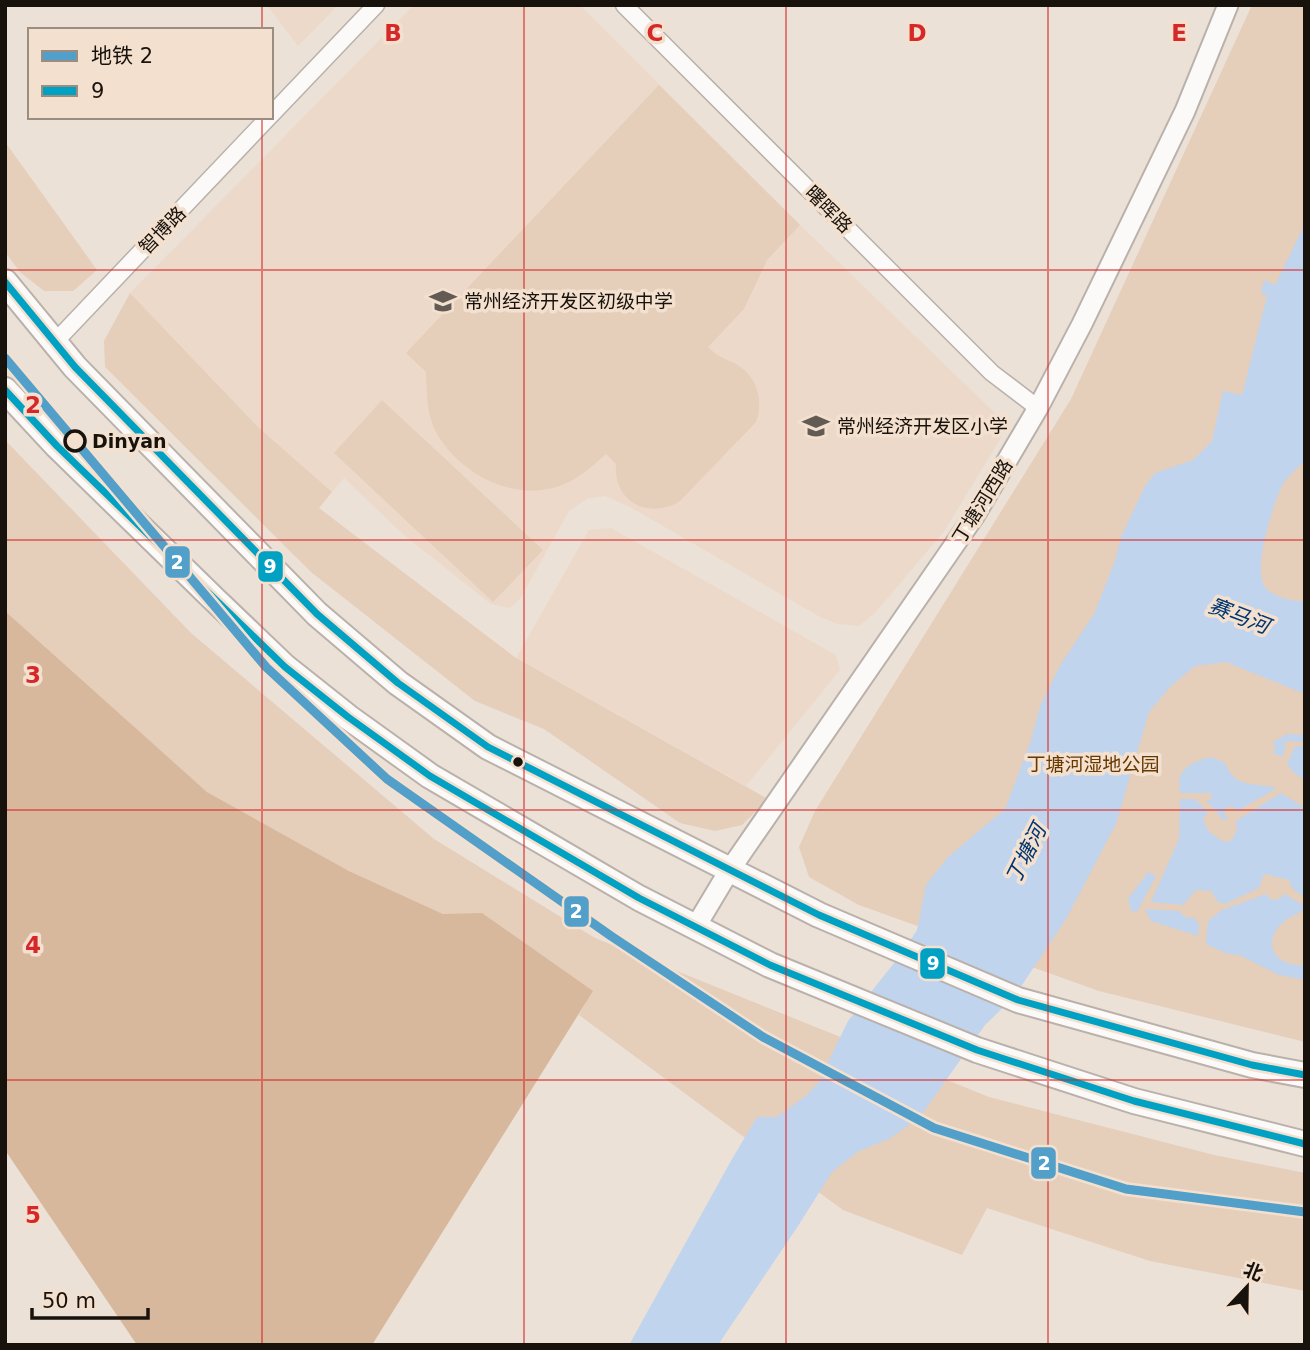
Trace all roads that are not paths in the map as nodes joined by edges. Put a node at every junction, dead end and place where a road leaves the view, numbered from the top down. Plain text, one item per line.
1 (376, 5) edge
2 (624, 5) edge
3 (1228, 5) edge
4 (273, 113) edge
5 (267, 119) edge
6 (5, 282) edge
7 (54, 343) junction
8 (5, 390) edge
9 (1038, 408) junction
10 (729, 871) junction
11 (696, 926) junction
12 (1305, 1075) edge
13 (1305, 1144) edge

1 - 4 street, 智博路
2 - 9 street, 曙晖路
3 - 9 street, 丁塘河西路
5 - 7 street, 智博路
6 - 7 main road
7 - 10 main road
8 - 11 main road
9 - 10 street, 丁塘河西路
10 - 11 street, 丁塘河西路
10 - 12 main road
11 - 13 main road

